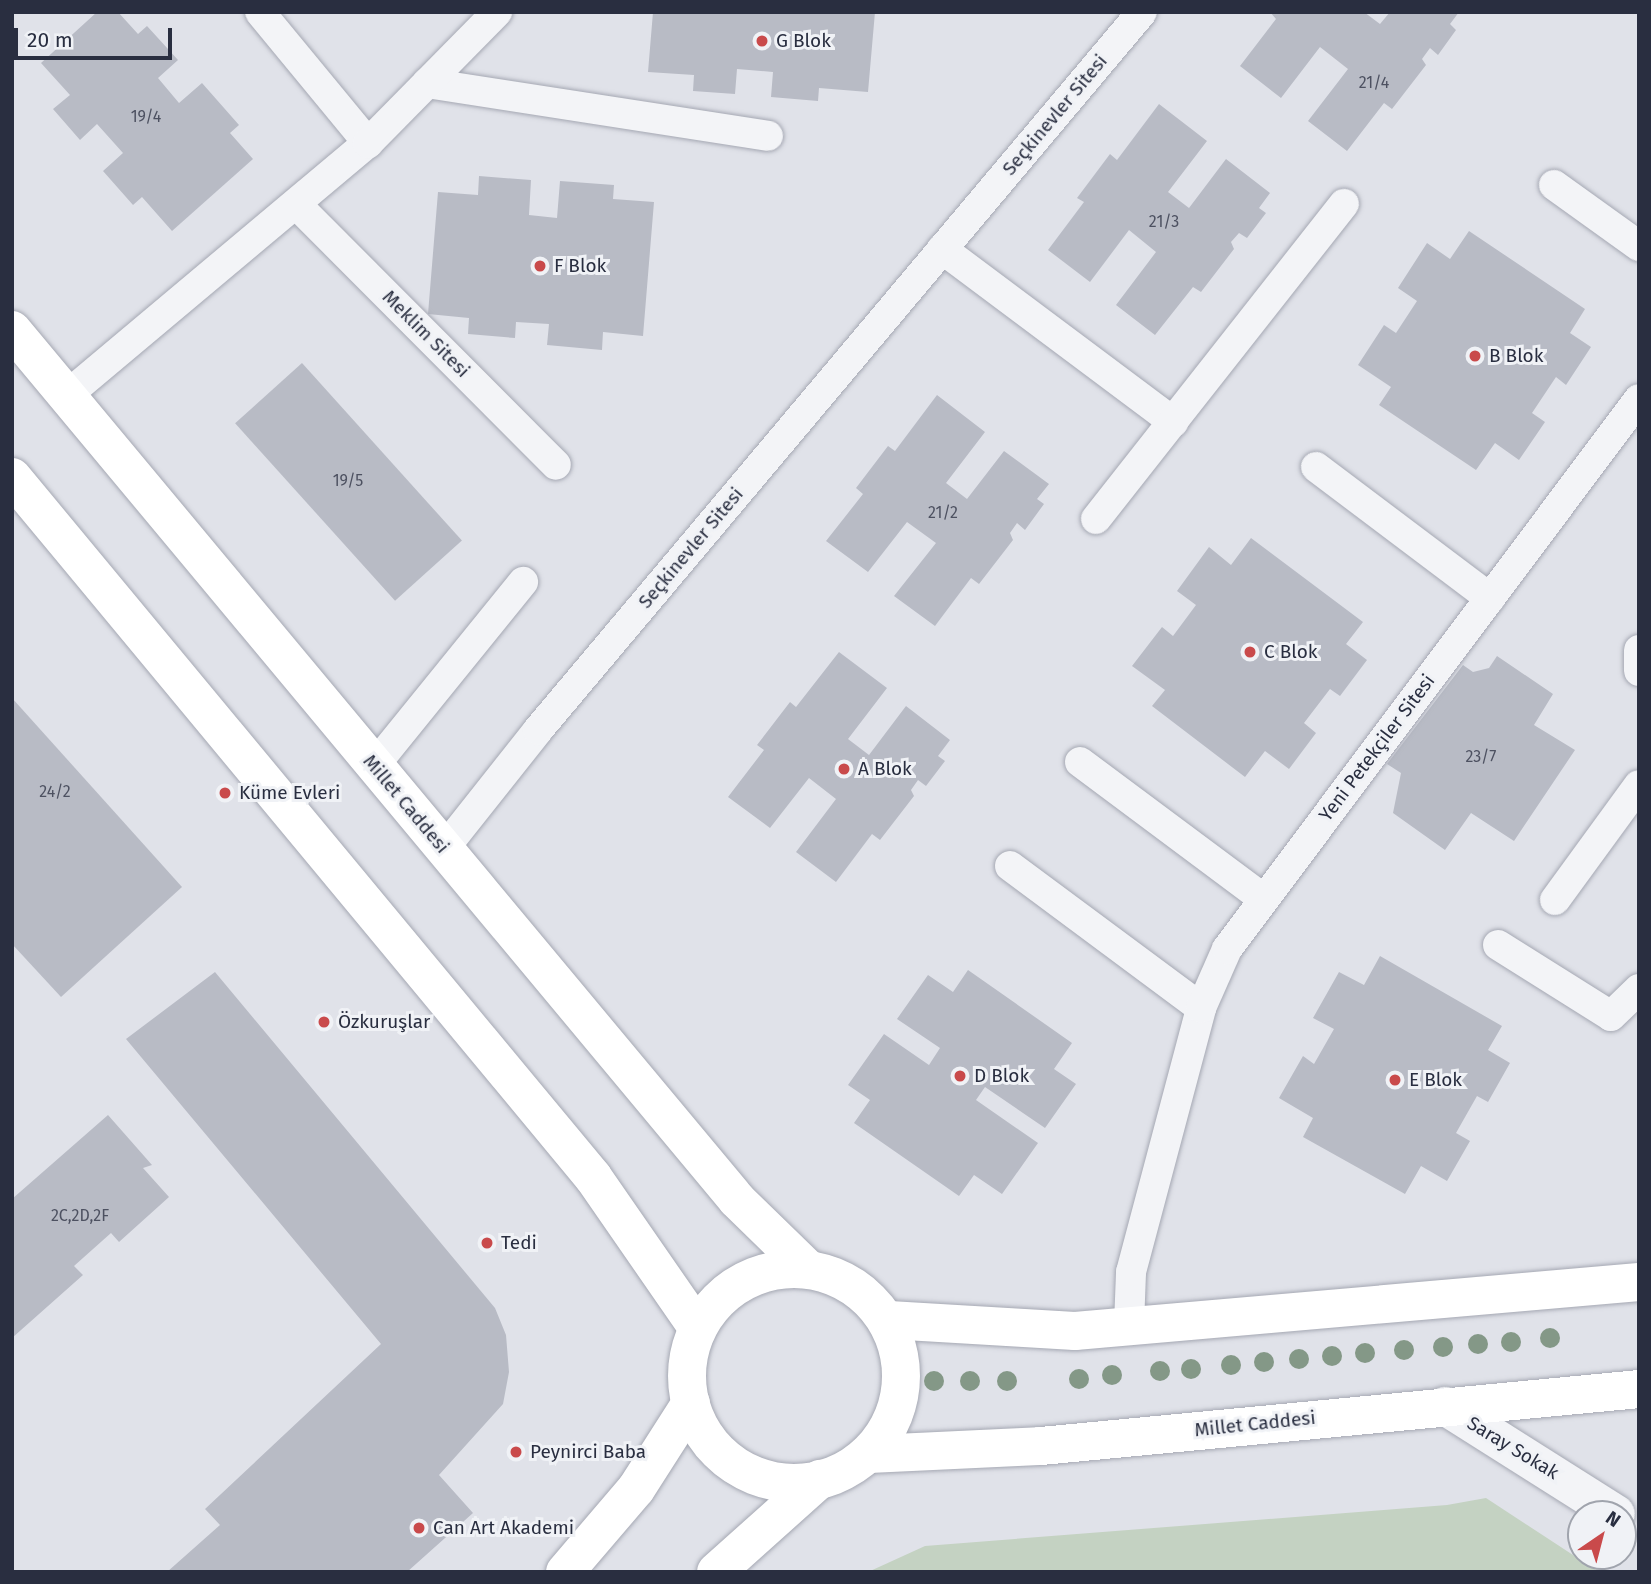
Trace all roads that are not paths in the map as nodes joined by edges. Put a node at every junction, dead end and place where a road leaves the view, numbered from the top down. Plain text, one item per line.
1 (260, 12) edge
2 (497, 12) edge
3 (1142, 12) edge
4 (427, 83) junction
5 (768, 136) dead end
6 (368, 144) junction
7 (1554, 186) dead end
8 (296, 204) junction
9 (1344, 204) dead end
10 (1639, 246) edge
11 (942, 249) junction
12 (12, 330) edge
13 (66, 396) junction
14 (1639, 400) edge
15 (1173, 422) junction
16 (556, 465) dead end
17 (1317, 467) dead end
18 (12, 477) edge
19 (1096, 519) dead end
20 (523, 582) dead end
21 (1490, 598) junction
22 (1639, 650) edge
23 (1639, 671) edge
24 (1080, 762) dead end
25 (374, 766) junction
26 (1639, 785) edge
27 (443, 850) junction
28 (1010, 866) dead end
29 (1264, 899) junction
30 (1555, 900) dead end
31 (1498, 946) dead end
32 (1639, 989) edge
33 (1200, 1009) junction
34 (808, 1269) junction
35 (1639, 1282) edge
36 (889, 1320) junction
37 (1129, 1325) junction
38 (697, 1327) junction
39 (1639, 1389) edge
40 (691, 1403) junction
41 (1445, 1406) junction
42 (872, 1454) junction
43 (820, 1479) junction
44 (1594, 1500) edge
45 (565, 1572) edge
46 (716, 1572) edge

1 - 6 lane
2 - 4 lane
3 - 11 lane, Seçkinevler Sitesi
4 - 5 lane
4 - 6 lane
6 - 8 lane
7 - 10 lane
8 - 13 lane
8 - 16 lane, Meklim Sitesi
9 - 15 lane
11 - 15 lane
11 - 27 lane, Seçkinevler Sitesi
12 - 13 main road, Millet Caddesi
13 - 25 main road, Millet Caddesi
14 - 21 lane, Yeni Petekçiler Sitesi
15 - 19 lane
17 - 21 lane
18 - 38 main road
20 - 25 lane
21 - 29 lane, Yeni Petekçiler Sitesi
22 - 23 lane
24 - 29 lane
25 - 27 main road, Millet Caddesi
26 - 30 lane
27 - 34 main road, Millet Caddesi
28 - 33 lane
29 - 33 lane, Yeni Petekçiler Sitesi
31 - 32 lane
33 - 37 lane, Yeni Petekçiler Sitesi
34 - 36 main road
34 - 38 main road
35 - 37 main road
36 - 37 main road
36 - 42 main road
38 - 40 main road
39 - 41 main road, Millet Caddesi
40 - 43 main road
40 - 45 main road
41 - 42 main road, Millet Caddesi
41 - 44 street, Saray Sokak
42 - 43 main road
43 - 46 main road

